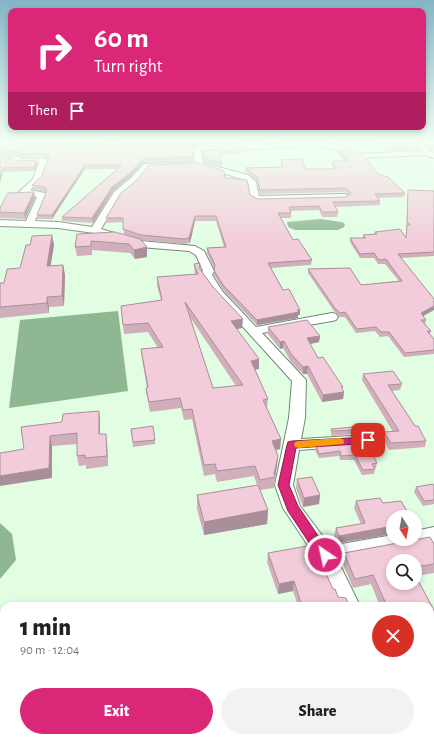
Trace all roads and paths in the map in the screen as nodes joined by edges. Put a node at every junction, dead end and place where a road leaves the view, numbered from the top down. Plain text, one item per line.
1 (39, 176) edge
2 (138, 176) edge
3 (240, 176) edge
4 (345, 197) edge
5 (0, 223) edge
6 (29, 224) junction
7 (95, 230) junction
8 (332, 317) dead end
9 (253, 331) junction
10 (368, 440) dead end
11 (292, 445) junction
12 (434, 535) edge
13 (422, 537) edge
14 (386, 544) edge
15 (325, 555) junction
16 (348, 602) edge

1 - 6 street
2 - 7 street
3 - 4 street
5 - 6 street
6 - 7 street
7 - 9 street
8 - 9 street
9 - 11 street
10 - 11 street
11 - 15 street
12 - 13 street
14 - 15 street
15 - 16 street

